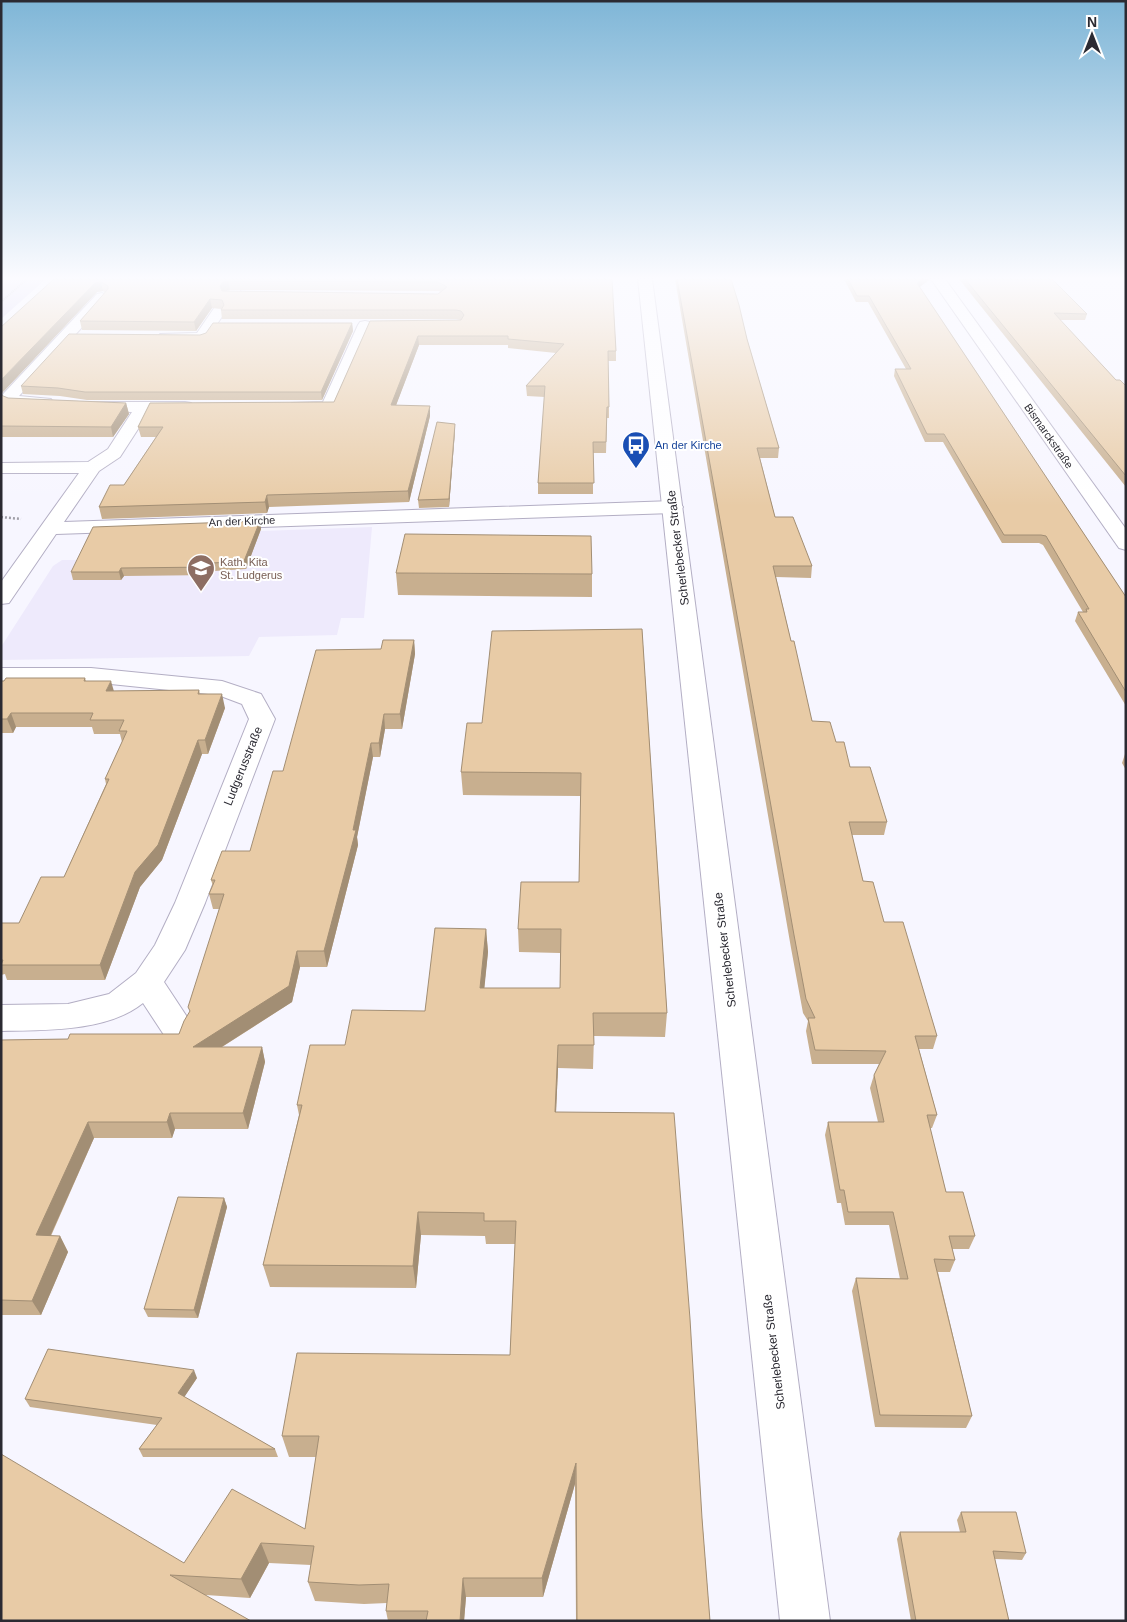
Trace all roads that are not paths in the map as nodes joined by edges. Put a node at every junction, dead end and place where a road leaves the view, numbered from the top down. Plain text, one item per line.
1 (49, 355) edge
2 (352, 355) edge
3 (654, 355) edge
4 (992, 355) edge
5 (60, 403) edge
6 (78, 406) edge
7 (144, 408) junction
8 (202, 408) edge
9 (280, 408) edge
10 (92, 467) junction
11 (1, 468) edge
12 (673, 507) junction
13 (50, 528) junction
14 (1126, 544) edge
15 (1, 598) edge
16 (1, 674) edge
17 (147, 982) junction
18 (1, 1018) edge
19 (176, 1026) dead end
20 (805, 1621) edge

1 - 5 street
2 - 9 street
3 - 12 street, Scherlebecker Straße
4 - 14 street, Bismarckstraße
6 - 7 street
7 - 8 street
7 - 10 street
10 - 11 street
10 - 13 street
12 - 13 street, An der Kirche
12 - 20 street, Scherlebecker Straße
13 - 15 street
16 - 17 street, Ludgerusstraße
17 - 18 street, Ludgerusstraße
17 - 19 street

